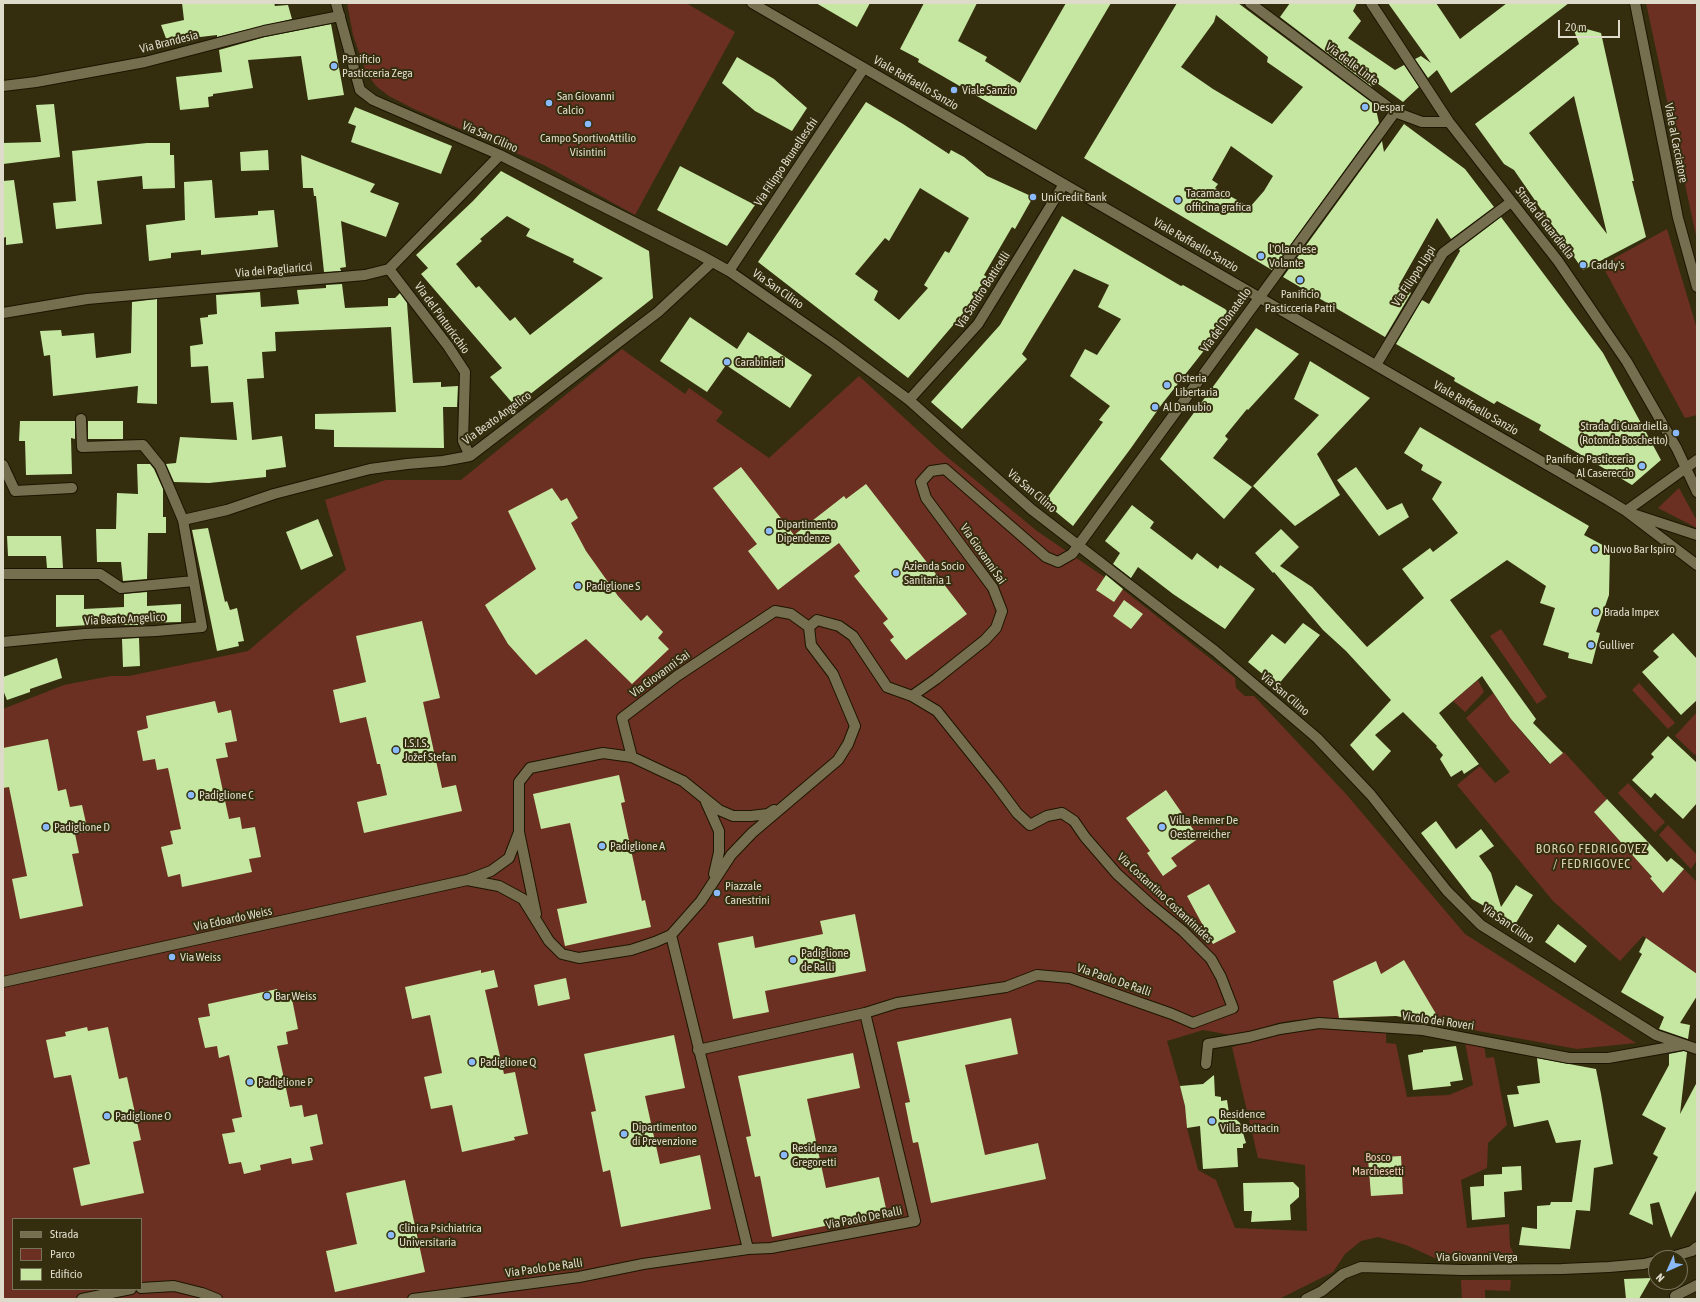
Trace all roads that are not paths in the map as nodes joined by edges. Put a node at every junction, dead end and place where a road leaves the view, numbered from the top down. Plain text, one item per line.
1 (336, 3) edge
2 (752, 3) edge
3 (1250, 3) edge
4 (1371, 3) edge
5 (1635, 3) edge
6 (340, 16) junction
7 (864, 68) junction
8 (3, 86) edge
9 (1395, 112) junction
10 (1449, 122) junction
11 (500, 155) junction
12 (1064, 184) junction
13 (1511, 202) junction
14 (712, 262) junction
15 (389, 269) junction
16 (729, 271) junction
17 (1697, 287) edge
18 (1259, 297) junction
19 (3, 313) edge
20 (1376, 365) junction
21 (910, 400) junction
22 (82, 419) dead end
23 (470, 456) junction
24 (1697, 460) edge
25 (3, 465) edge
26 (1686, 468) junction
27 (72, 488) dead end
28 (1697, 492) edge
29 (1626, 511) junction
30 (183, 520) junction
31 (1697, 535) edge
32 (1079, 545) junction
33 (1697, 565) edge
34 (3, 574) edge
35 (194, 581) junction
36 (810, 627) junction
37 (3, 642) edge
38 (912, 696) junction
39 (632, 757) junction
40 (705, 800) junction
41 (783, 805) junction
42 (519, 832) junction
43 (467, 880) junction
44 (713, 880) junction
45 (537, 921) junction
46 (671, 935) junction
47 (3, 982) edge
48 (1233, 1008) joint
49 (865, 1013) junction
50 (1684, 1044) junction
51 (1697, 1049) edge
52 (698, 1050) junction
53 (1206, 1064) dead end
54 (1697, 1246) edge
55 (748, 1249) junction
56 (1688, 1252) edge
57 (1648, 1262) edge
58 (1697, 1285) edge
59 (142, 1288) edge
60 (126, 1290) edge
61 (1675, 1296) dead end
62 (82, 1299) edge
63 (217, 1299) edge
64 (414, 1299) edge
65 (1306, 1299) edge

1 - 6 street, Via San Cilino
2 - 7 street, Viale Raffaello Sanzio
3 - 9 street, Via delle Linfe
4 - 10 street, Strada di Guardiella
5 - 17 street, Viale al Cacciatore
6 - 8 street, Via Brandesia
6 - 11 street, Via San Cilino
7 - 12 street, Viale Raffaello Sanzio
7 - 16 street, Via Filippo Brunelleschi
9 - 10 street, Via delle Linfe
9 - 18 street, Via del Donatello
10 - 13 street, Strada di Guardiella
11 - 14 street, Via San Cilino
11 - 15 street
12 - 18 street, Viale Raffaello Sanzio
12 - 21 street, Via Sandro Botticelli
13 - 20 street, Via Filippo Lippi
13 - 26 street, Strada di Guardiella
14 - 16 street, Via San Cilino
14 - 23 street, Via Beato Angelico
15 - 19 street, Via dei Pagliaricci
15 - 23 street, Via del Pinturicchio
16 - 21 street, Via San Cilino
18 - 20 street, Viale Raffaello Sanzio
18 - 32 street, Via del Donatello
20 - 29 street, Viale Raffaello Sanzio
21 - 32 street, Via San Cilino
22 - 30 street, Via Beato Angelico
23 - 30 street, Via Beato Angelico
24 - 26 street
25 - 27 street
26 - 28 street, Strada di Guardiella
26 - 29 street
29 - 31 street
29 - 33 street
30 - 35 street, Via Beato Angelico
32 - 38 street, Via Giovanni Sai
32 - 50 street, Via San Cilino
34 - 35 street
35 - 37 street, Via Beato Angelico
36 - 38 street
36 - 39 street, Via Giovanni Sai
36 - 41 street
38 - 48 street, Via Costantino Costantinides
39 - 40 street
39 - 42 street
40 - 41 street
40 - 44 street
41 - 44 street
42 - 43 street, Via Edoardo Weiss
42 - 45 street
43 - 45 street
43 - 47 street, Via Edoardo Weiss
44 - 46 street
45 - 46 street
46 - 52 street
48 - 49 street, Via Paolo De Ralli
49 - 52 street, Via Paolo De Ralli
49 - 55 street, Via Paolo De Ralli
50 - 51 street, Via San Cilino
50 - 53 street, Vicolo dei Roveri
52 - 55 street
54 - 56 street
55 - 64 street, Via Paolo De Ralli
57 - 65 street, Via Giovanni Verga
58 - 61 street
59 - 63 street
60 - 62 street

